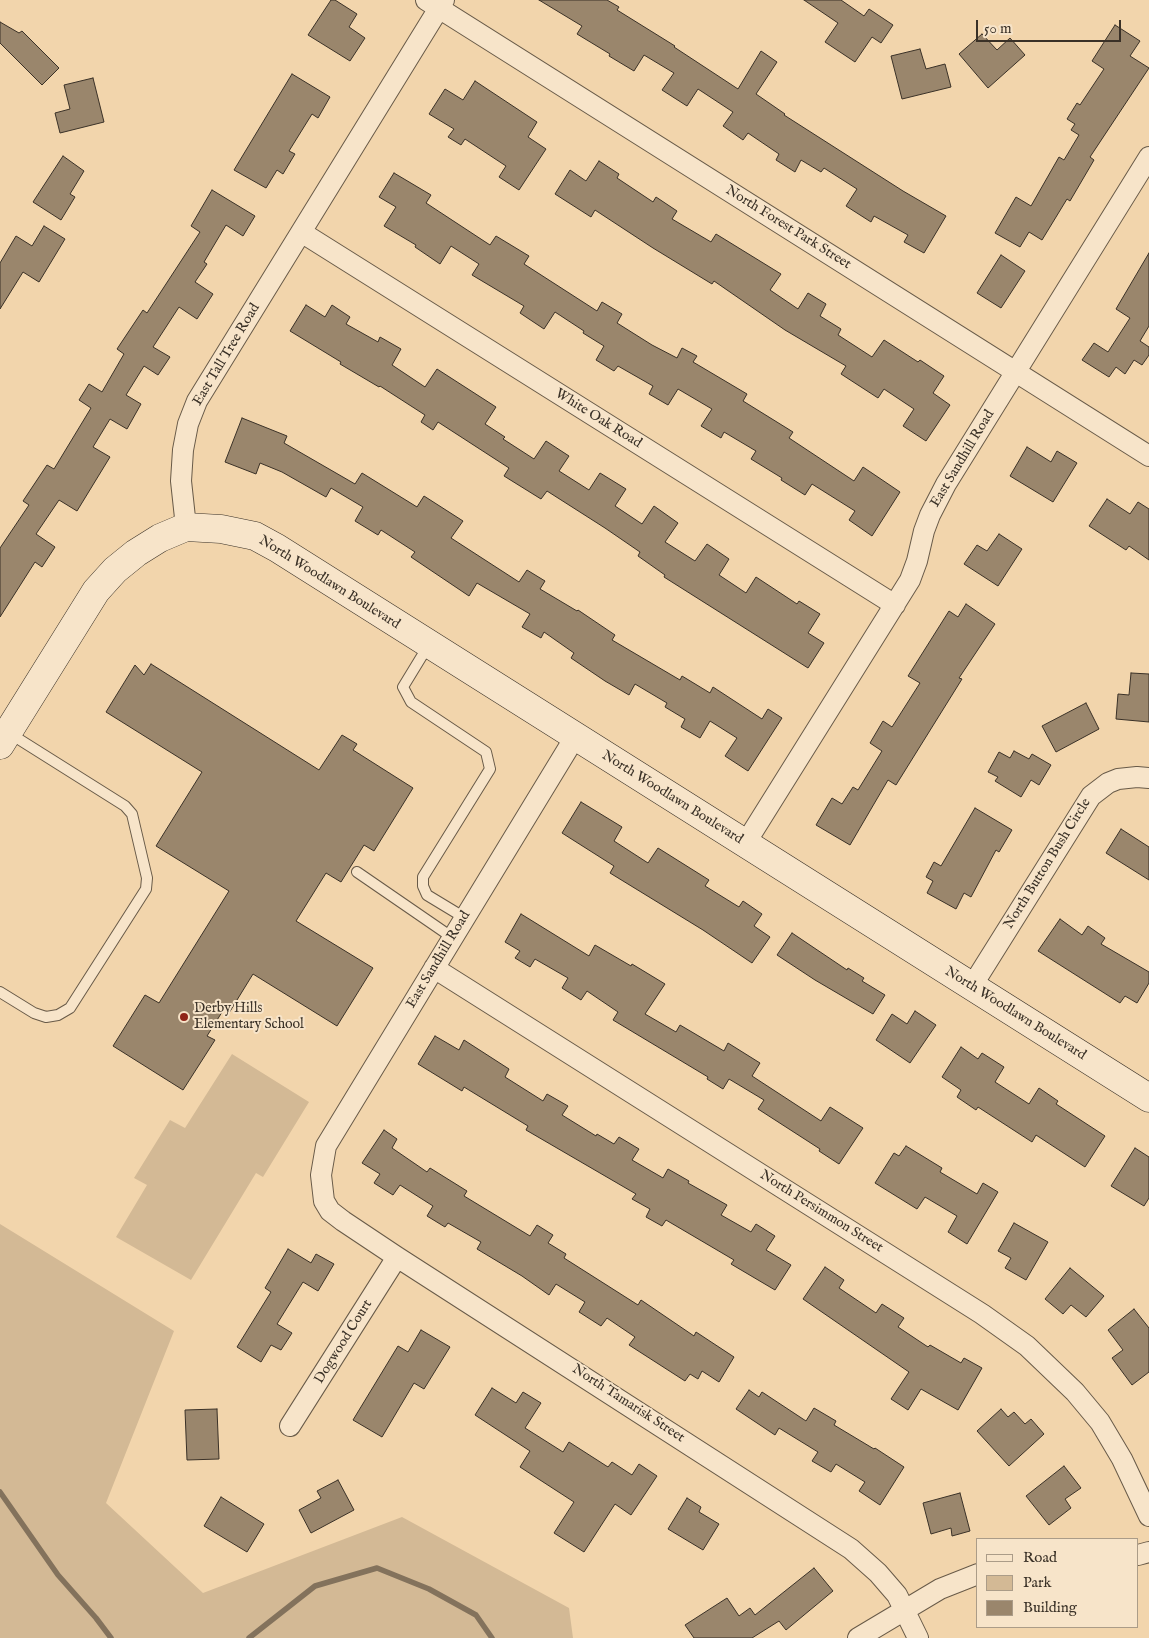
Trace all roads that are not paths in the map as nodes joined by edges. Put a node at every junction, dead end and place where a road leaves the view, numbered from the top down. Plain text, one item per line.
1 (437, 3) edge
2 (1149, 157) edge
3 (301, 232) junction
4 (1016, 372) junction
5 (1149, 456) edge
6 (186, 527) junction
7 (896, 605) junction
8 (428, 645) junction
9 (575, 737) junction
10 (4, 739) edge
11 (1149, 778) edge
12 (744, 844) junction
13 (357, 872) dead end
14 (465, 918) junction
15 (453, 938) junction
16 (434, 968) junction
17 (972, 986) junction
18 (0, 992) edge
19 (1149, 1098) edge
20 (322, 1189) joint
21 (397, 1257) junction
22 (290, 1426) dead end
23 (1149, 1516) edge
24 (976, 1575) edge
25 (905, 1610) junction
26 (858, 1638) edge
27 (918, 1638) edge

1 - 3 street, East Tall Tree Road
1 - 4 street, North Forest Park Street
2 - 4 street, East Sandhill Road
3 - 6 street, East Tall Tree Road
3 - 7 street, White Oak Road
4 - 5 street, North Forest Park Street
4 - 7 street, East Sandhill Road
6 - 8 street, North Woodlawn Boulevard
6 - 10 street
7 - 12 street, East Sandhill Road
8 - 9 street, North Woodlawn Boulevard
8 - 14 lane
9 - 12 street, North Woodlawn Boulevard
9 - 14 street, East Sandhill Road
10 - 18 lane
11 - 17 street, North Button Bush Circle
12 - 17 street, North Woodlawn Boulevard
13 - 15 lane
14 - 15 street, East Sandhill Road
15 - 16 street, East Sandhill Road
16 - 20 street, East Sandhill Road
16 - 23 street, North Persimmon Street
17 - 19 street, North Woodlawn Boulevard
20 - 21 street, North Tamarisk Street
21 - 22 street, Dogwood Court
21 - 25 street, North Tamarisk Street
24 - 25 street
25 - 26 street
25 - 27 street, North Tamarisk Street

